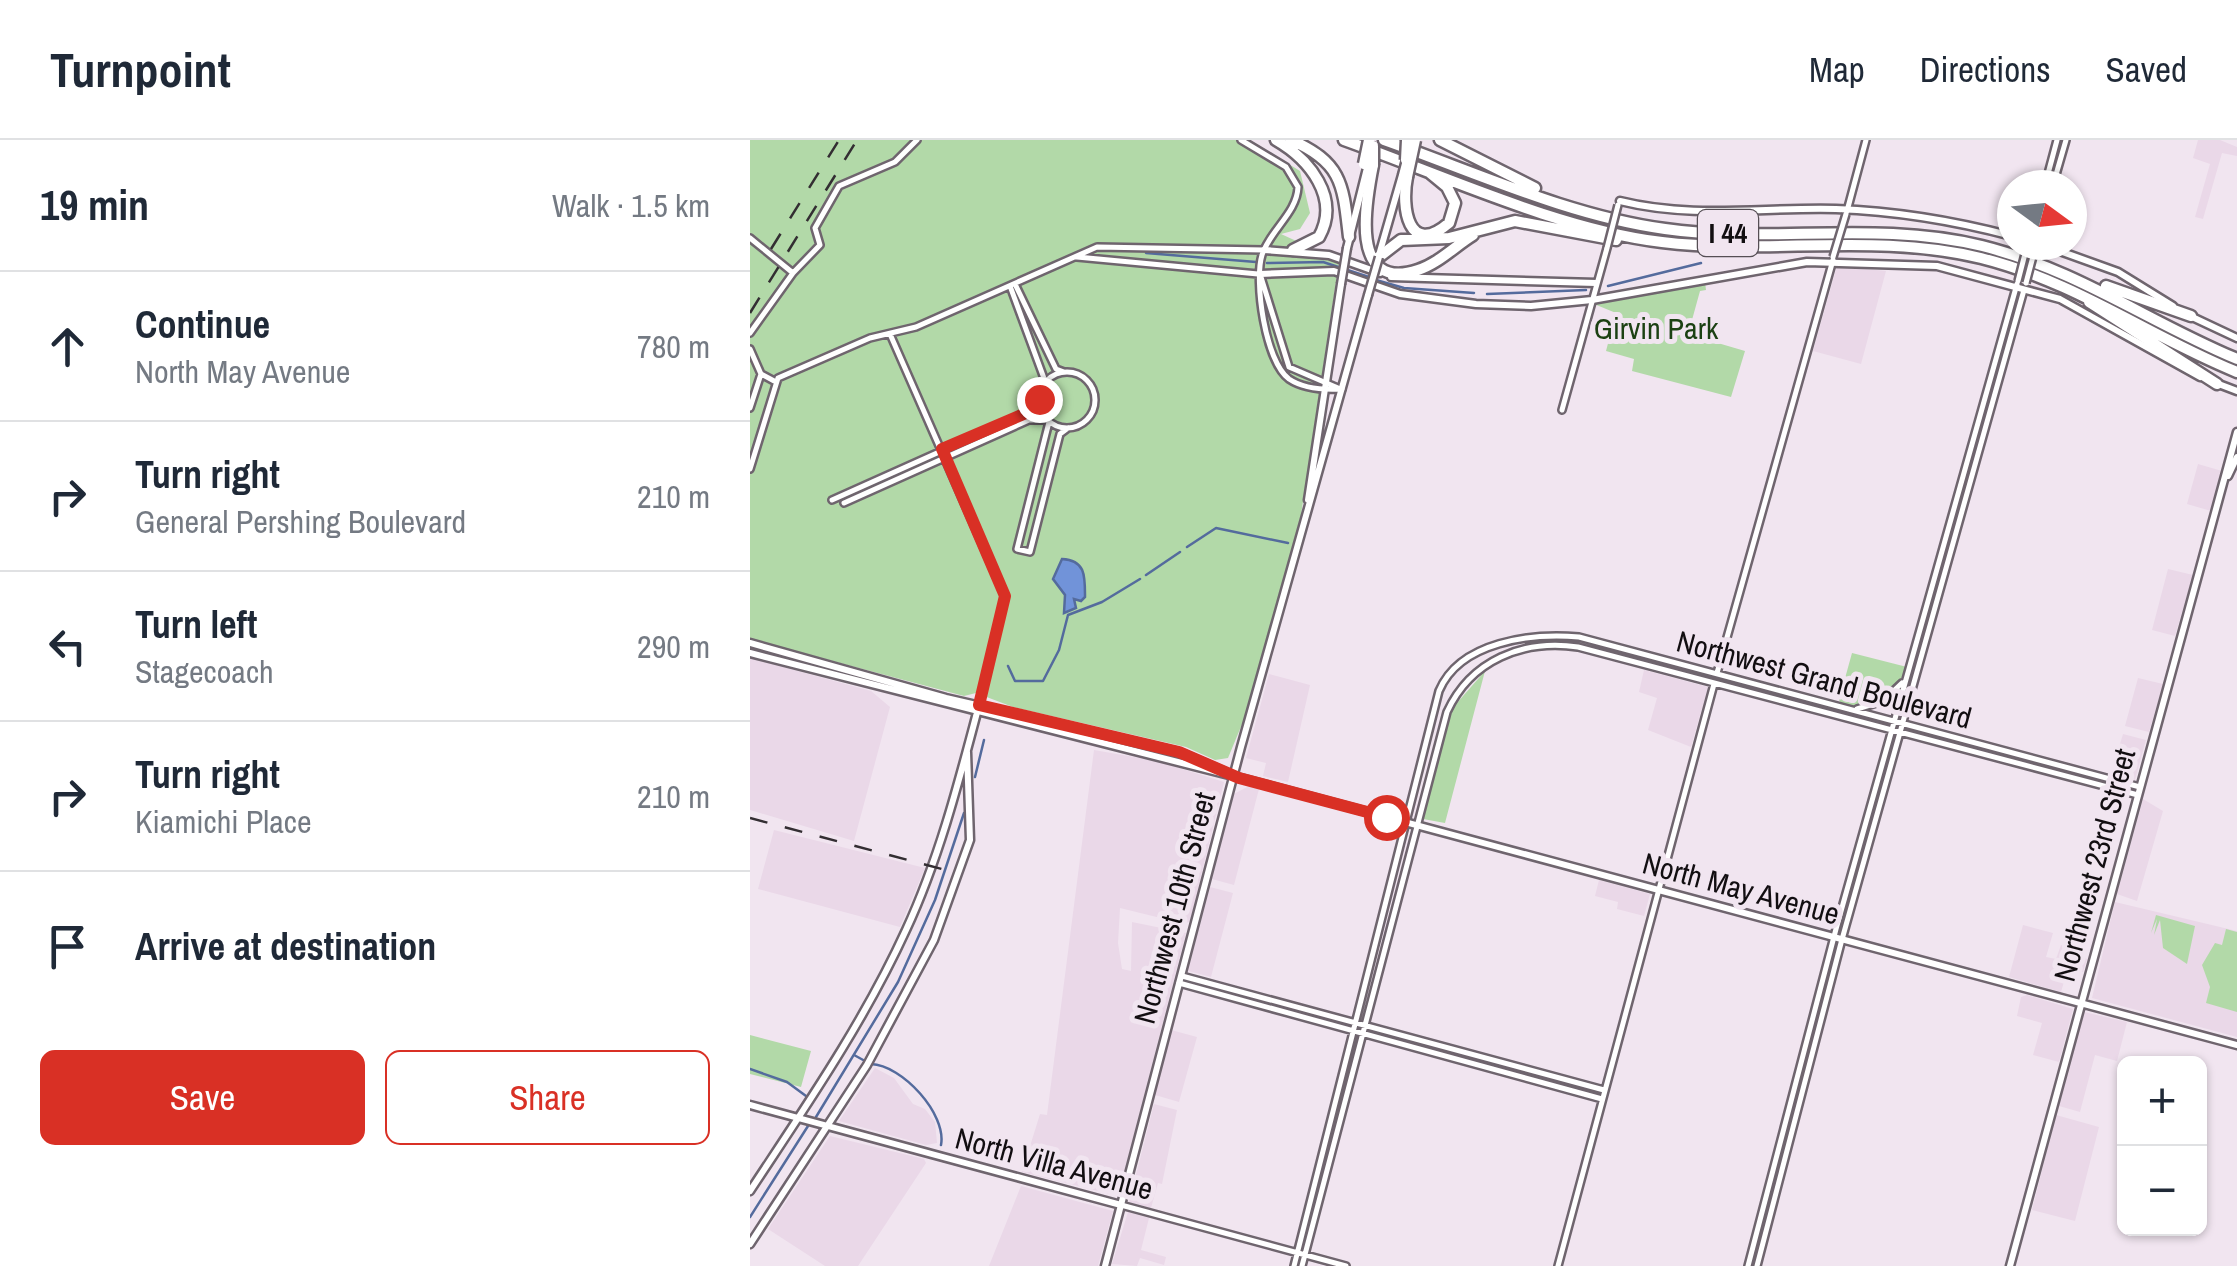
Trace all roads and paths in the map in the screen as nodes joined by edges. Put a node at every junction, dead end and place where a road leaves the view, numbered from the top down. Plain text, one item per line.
1 (917, 140) edge
2 (1241, 140) edge
3 (1276, 140) edge
4 (1291, 140) edge
5 (1344, 140) edge
6 (1384, 140) edge
7 (1411, 140) edge
8 (1440, 140) edge
9 (1866, 140) edge
10 (2058, 140) edge
11 (2066, 140) edge
12 (1372, 142) edge
13 (1406, 161) joint
14 (1367, 167) junction
15 (1426, 169) junction
16 (2049, 170) edge
17 (2057, 170) edge
18 (1404, 176) junction
19 (1562, 203) junction
20 (1619, 203) joint
21 (1846, 212) junction
22 (1496, 223) junction
23 (1997, 233) edge
24 (1273, 234) junction
25 (750, 238) edge
26 (1348, 242) junction
27 (1660, 242) junction
28 (1136, 245) junction
29 (1264, 250) junction
30 (1287, 250) junction
31 (1381, 253) junction
32 (1077, 257) junction
33 (1833, 259) junction
34 (2025, 260) edge
35 (2032, 260) edge
36 (2081, 260) edge
37 (1134, 262) junction
38 (793, 272) junction
39 (1241, 272) junction
40 (1260, 274) junction
41 (1277, 274) junction
42 (2086, 282) junction
43 (1012, 285) junction
44 (2021, 285) junction
45 (1595, 287) junction
46 (2068, 287) junction
47 (1261, 289) junction
48 (1592, 300) junction
49 (2191, 316) junction
50 (750, 333) edge
51 (890, 334) junction
52 (2237, 338) edge
53 (750, 349) edge
54 (2237, 359) edge
55 (1067, 372) junction
56 (2237, 372) edge
57 (761, 374) junction
58 (776, 382) junction
59 (2217, 384) junction
60 (1043, 386) junction
61 (1325, 386) junction
62 (1342, 389) junction
63 (2237, 391) edge
64 (1039, 399) junction
65 (750, 408) edge
66 (1562, 410) dead end
67 (1048, 421) junction
68 (1068, 428) junction
69 (2237, 432) edge
70 (942, 449) junction
71 (944, 457) junction
72 (2237, 457) edge
73 (750, 469) edge
74 (2227, 477) junction
75 (832, 500) dead end
76 (844, 503) dead end
77 (1307, 505) junction
78 (1026, 518) junction
79 (1038, 521) junction
80 (750, 643) edge
81 (750, 653) edge
82 (1717, 674) junction
83 (1906, 676) junction
84 (1714, 683) junction
85 (978, 709) junction
86 (1848, 709) junction
87 (1894, 721) junction
88 (1902, 724) junction
89 (1892, 730) junction
90 (1900, 732) junction
91 (967, 752) junction
92 (1178, 757) junction
93 (1238, 758) junction
94 (1214, 765) junction
95 (1233, 776) junction
96 (2139, 791) junction
97 (1413, 824) junction
98 (1656, 889) junction
99 (1838, 938) junction
100 (1180, 979) junction
101 (2080, 1004) junction
102 (1360, 1024) junction
103 (1359, 1032) junction
104 (2237, 1045) edge
105 (1604, 1090) junction
106 (1602, 1099) junction
107 (750, 1105) edge
108 (798, 1118) junction
109 (828, 1126) junction
110 (750, 1190) edge
111 (1121, 1205) junction
112 (750, 1244) edge
113 (1301, 1254) junction
114 (1105, 1266) edge
115 (1294, 1266) edge
116 (1302, 1266) edge
117 (1346, 1266) edge
118 (1558, 1266) edge
119 (1748, 1266) edge
120 (1757, 1266) edge
121 (2010, 1266) edge

1 - 38 street
2 - 24 street
3 - 30 highway
4 - 26 highway
5 - 15 highway, I 44
6 - 19 highway, I 44
7 - 13 highway, bridge
7 - 18 highway, bridge
8 - 19 highway
9 - 21 street
10 - 16 street
11 - 17 street
12 - 14 highway, bridge
13 - 18 main road, Northwest 10th Street, bridge
14 - 22 highway
14 - 26 main road, Northwest 10th Street
15 - 18 highway
15 - 27 highway, I 44
18 - 31 main road, Northwest 10th Street
19 - 42 highway, I 44
20 - 21 main road
20 - 45 street, bridge
21 - 23 main road
21 - 33 street, bridge
22 - 27 highway
22 - 31 highway
24 - 29 street
24 - 30 street
25 - 38 street
26 - 61 main road, Northwest 10th Street, bridge
27 - 46 highway, I 44
28 - 29 street
28 - 32 street
28 - 37 street
29 - 30 main road
29 - 40 street
30 - 45 main road
31 - 62 main road, Northwest 10th Street, bridge
32 - 37 street
32 - 43 street
33 - 44 main road
33 - 48 main road
33 - 82 street
34 - 44 street, bridge
35 - 44 street, bridge
36 - 49 main road
37 - 39 street
38 - 50 street
39 - 40 street
39 - 47 street
40 - 41 main road
40 - 47 street
41 - 47 street
41 - 48 main road
42 - 49 highway
42 - 54 highway, I 44
43 - 51 street
43 - 55 street
43 - 60 street
44 - 59 main road
44 - 83 street
44 - 88 street
45 - 48 street
46 - 56 highway, I 44
46 - 59 highway
47 - 61 street
48 - 66 street
49 - 52 main road
51 - 58 street
51 - 70 street
53 - 57 street
55 - 60 street
55 - 68 street
57 - 58 street
57 - 65 street
58 - 73 street
59 - 63 main road
60 - 64 street
61 - 62 street
61 - 77 main road, Northwest 10th Street
62 - 77 main road, Northwest 10th Street
64 - 67 street
64 - 70 street
67 - 68 street
67 - 71 street
67 - 78 street
68 - 79 street
69 - 74 main road, Northwest 23rd Street
70 - 71 street
70 - 75 street
71 - 76 street
71 - 85 street
72 - 74 main road, Northwest 23rd Street
74 - 96 main road, Northwest 23rd Street
77 - 93 main road, Northwest 10th Street
78 - 79 street
78 - 79 street
80 - 85 main road, North May Avenue
81 - 85 main road, North May Avenue
82 - 84 street
82 - 86 street, Northwest Grand Boulevard
82 - 97 street, Northwest Grand Boulevard
83 - 86 street
83 - 87 street
84 - 89 street
84 - 97 street
84 - 98 street
85 - 91 main road
85 - 92 main road, North May Avenue
86 - 87 street, Northwest Grand Boulevard
87 - 88 street, Northwest Grand Boulevard
87 - 89 street
88 - 90 street
88 - 96 street, Northwest Grand Boulevard
89 - 90 street
89 - 99 street
90 - 96 street
90 - 99 street
91 - 108 main road
91 - 109 main road
92 - 94 main road, North May Avenue
92 - 95 main road, North May Avenue
93 - 94 main road
93 - 95 main road, Northwest 10th Street
94 - 95 main road, North May Avenue
95 - 97 main road, North May Avenue
95 - 100 main road, Northwest 10th Street
96 - 101 main road, Northwest 23rd Street
97 - 98 main road, North May Avenue
97 - 102 street
98 - 99 main road, North May Avenue
98 - 105 street
99 - 101 main road, North May Avenue
99 - 119 street
99 - 120 street
100 - 102 street
100 - 103 street
100 - 111 main road, Northwest 10th Street
101 - 104 main road, North May Avenue
101 - 121 main road, Northwest 23rd Street
102 - 103 street
102 - 105 street
103 - 106 street
103 - 113 street
105 - 106 street
106 - 118 street
107 - 108 main road, North Villa Avenue
108 - 109 main road, North Villa Avenue
108 - 110 main road
109 - 111 main road, North Villa Avenue
109 - 112 main road
111 - 113 street, North Villa Avenue
111 - 114 main road, Northwest 10th Street
113 - 115 street
113 - 116 street
113 - 117 street, North Villa Avenue

